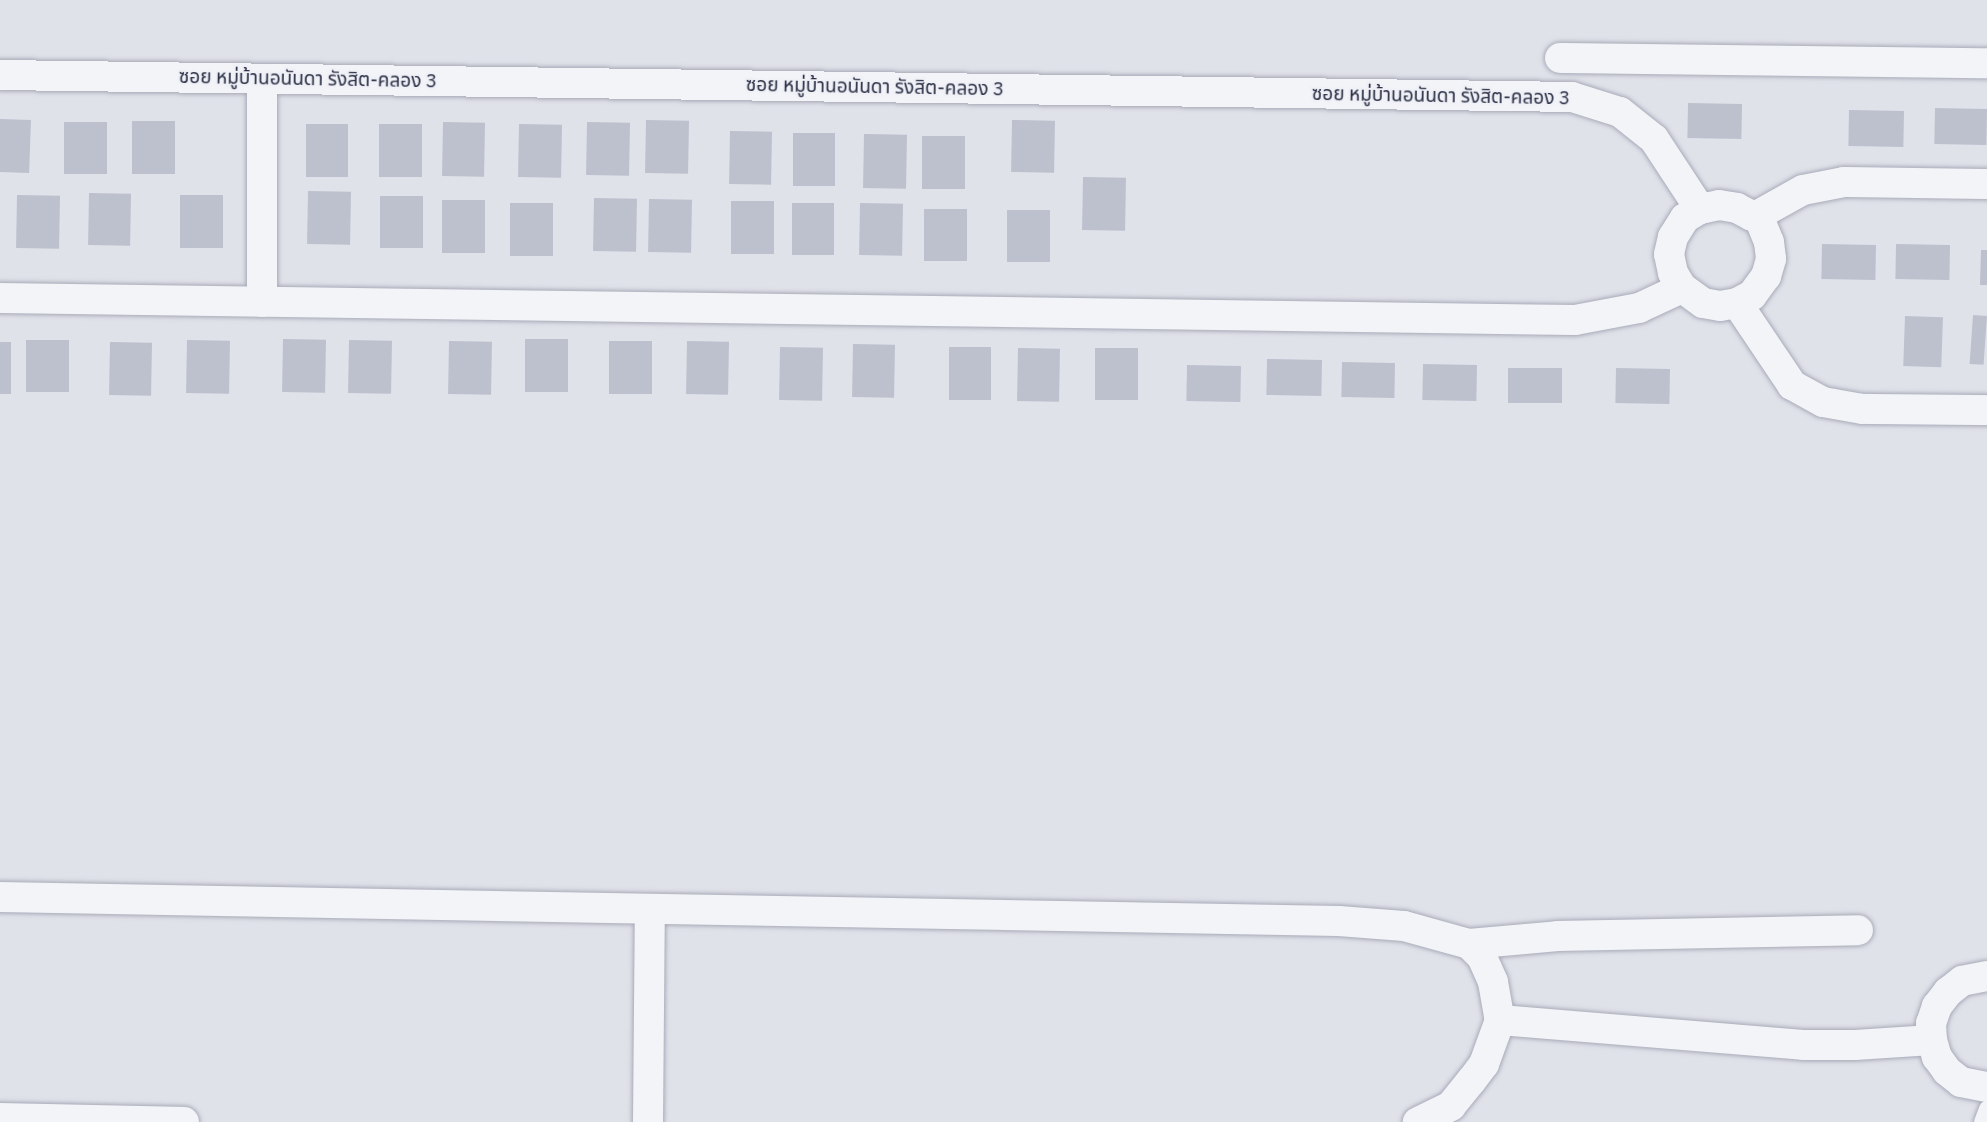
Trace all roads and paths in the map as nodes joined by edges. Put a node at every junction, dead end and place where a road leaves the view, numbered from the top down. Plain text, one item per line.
1 (1560, 58) dead end
2 (1987, 63) edge
3 (0, 75) edge
4 (262, 79) junction
5 (1987, 184) edge
6 (1700, 209) junction
7 (1758, 215) junction
8 (1682, 288) junction
9 (0, 298) edge
10 (262, 302) junction
11 (1737, 303) junction
12 (1987, 410) edge
13 (0, 897) edge
14 (650, 909) junction
15 (1858, 930) dead end
16 (1469, 944) junction
17 (1987, 976) edge
18 (1500, 1020) junction
19 (1932, 1040) junction
20 (1987, 1087) edge
21 (1987, 1109) edge
22 (0, 1118) edge
23 (184, 1122) edge
24 (648, 1122) edge
25 (1418, 1122) edge
26 (1982, 1122) edge

1 - 2 street
3 - 4 street, ซอย หมู่บ้านอนันดา รังสิต-คลอง 3
4 - 6 street, ซอย หมู่บ้านอนันดา รังสิต-คลอง 3
4 - 10 street
5 - 7 street
6 - 7 street
6 - 8 street
7 - 11 street
8 - 10 street
8 - 11 street
9 - 10 street
11 - 12 street
13 - 14 street
14 - 16 street
14 - 24 street
15 - 16 street
16 - 18 street
17 - 19 street
18 - 19 street
18 - 25 street
19 - 20 street
21 - 26 lane
22 - 23 street

